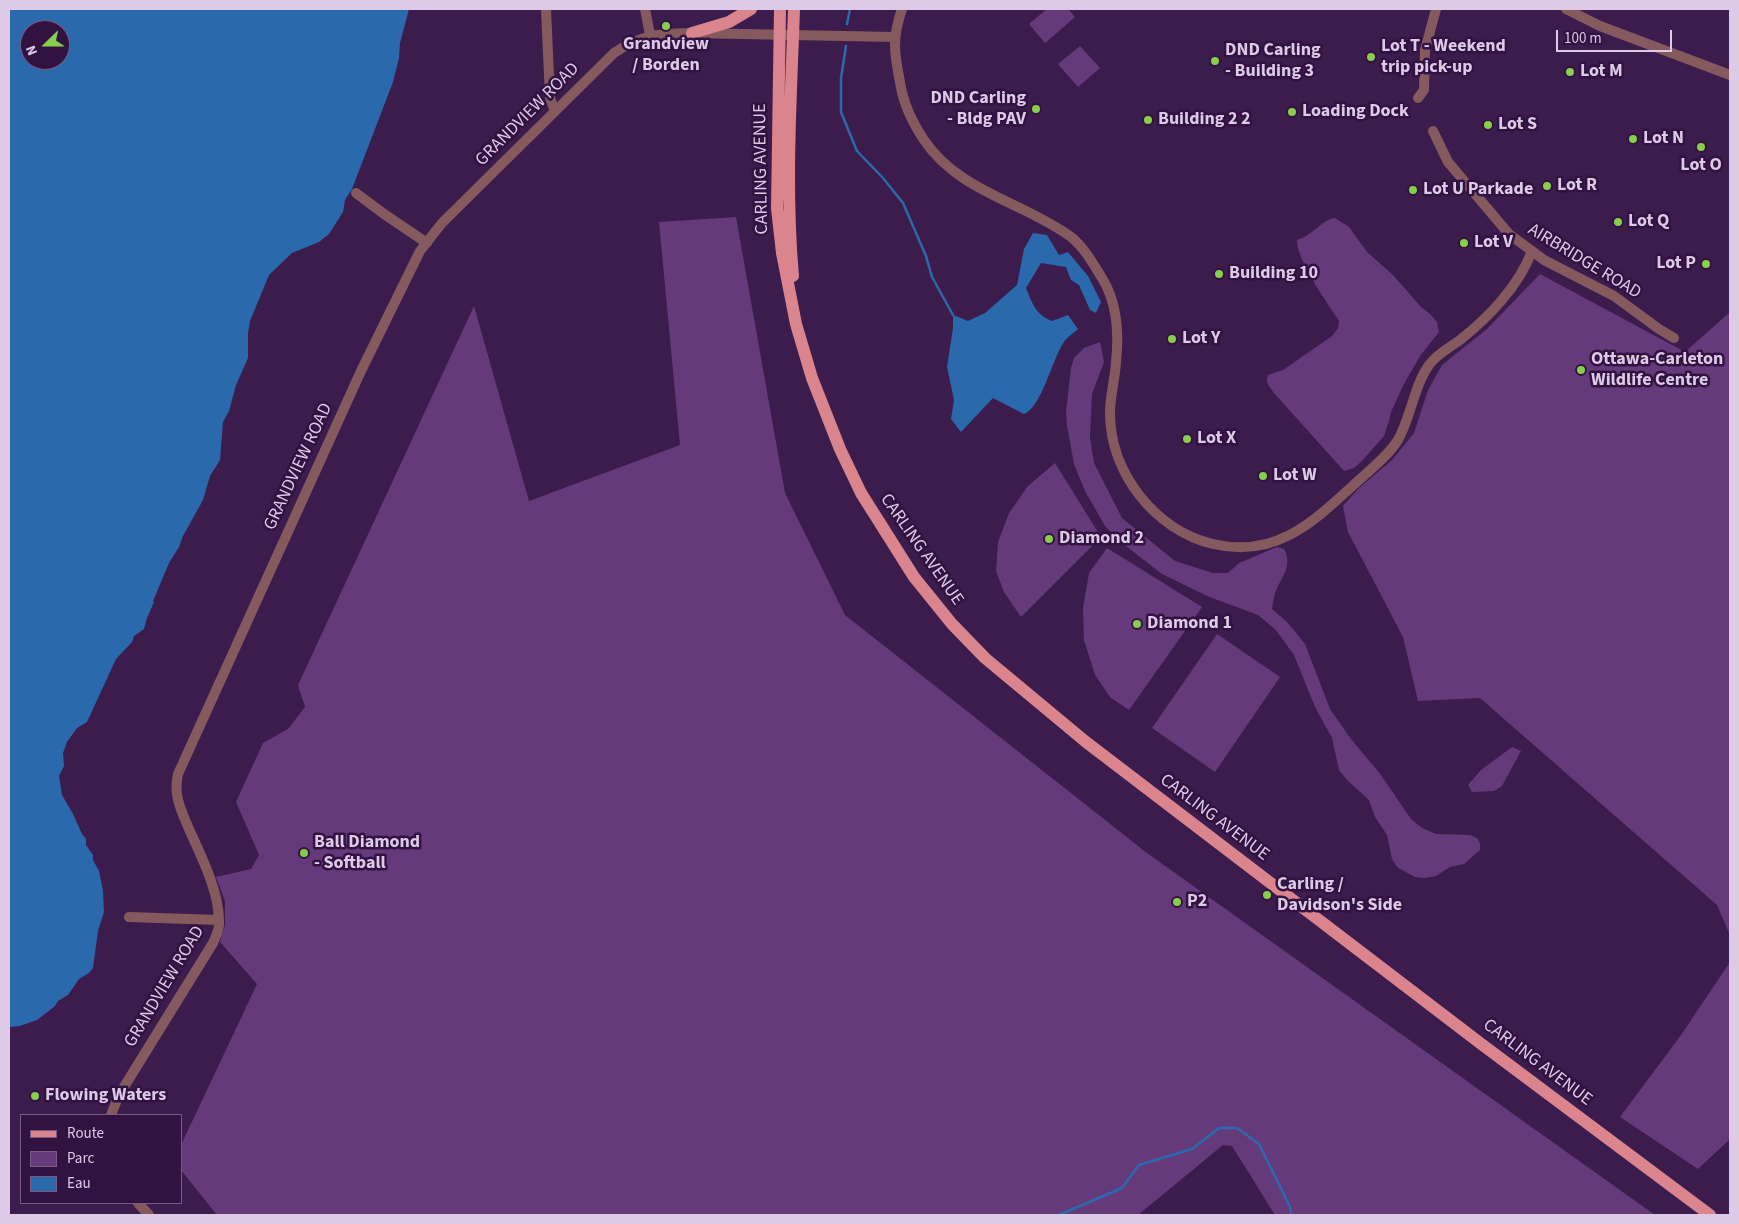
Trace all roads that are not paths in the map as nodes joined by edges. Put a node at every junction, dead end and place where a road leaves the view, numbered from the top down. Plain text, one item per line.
1 (546, 9) edge
2 (656, 9) edge
3 (751, 9) edge
4 (780, 9) edge
5 (794, 9) edge
6 (902, 9) edge
7 (1436, 9) edge
8 (1566, 9) edge
9 (646, 13) edge
10 (692, 33) junction
11 (779, 34) junction
12 (650, 35) junction
13 (793, 35) junction
14 (894, 37) junction
15 (1730, 75) edge
16 (1418, 98) dead end
17 (555, 111) junction
18 (1433, 131) dead end
19 (356, 193) dead end
20 (427, 243) junction
21 (1532, 252) junction
22 (1674, 338) dead end
23 (805, 355) junction
24 (129, 917) dead end
25 (220, 920) junction
26 (111, 1114) edge
27 (139, 1204) edge
28 (149, 1215) edge
29 (1710, 1215) edge

1 - 17 street
2 - 9 street
3 - 10 main road
4 - 11 main road, CARLING AVENUE
5 - 13 main road, CARLING AVENUE
6 - 14 street
7 - 16 street
8 - 15 street
9 - 12 street
10 - 11 street, GRANDVIEW ROAD
10 - 12 street, GRANDVIEW ROAD
11 - 13 street, GRANDVIEW ROAD
11 - 23 main road, CARLING AVENUE
12 - 17 street, GRANDVIEW ROAD
13 - 14 street, GRANDVIEW ROAD
13 - 23 main road, CARLING AVENUE
14 - 21 street
17 - 20 street, GRANDVIEW ROAD
18 - 21 street, AIRBRIDGE ROAD
19 - 20 street
20 - 25 street, GRANDVIEW ROAD
21 - 22 street, AIRBRIDGE ROAD
23 - 29 main road, CARLING AVENUE
24 - 25 street
25 - 26 street, GRANDVIEW ROAD
27 - 28 street

